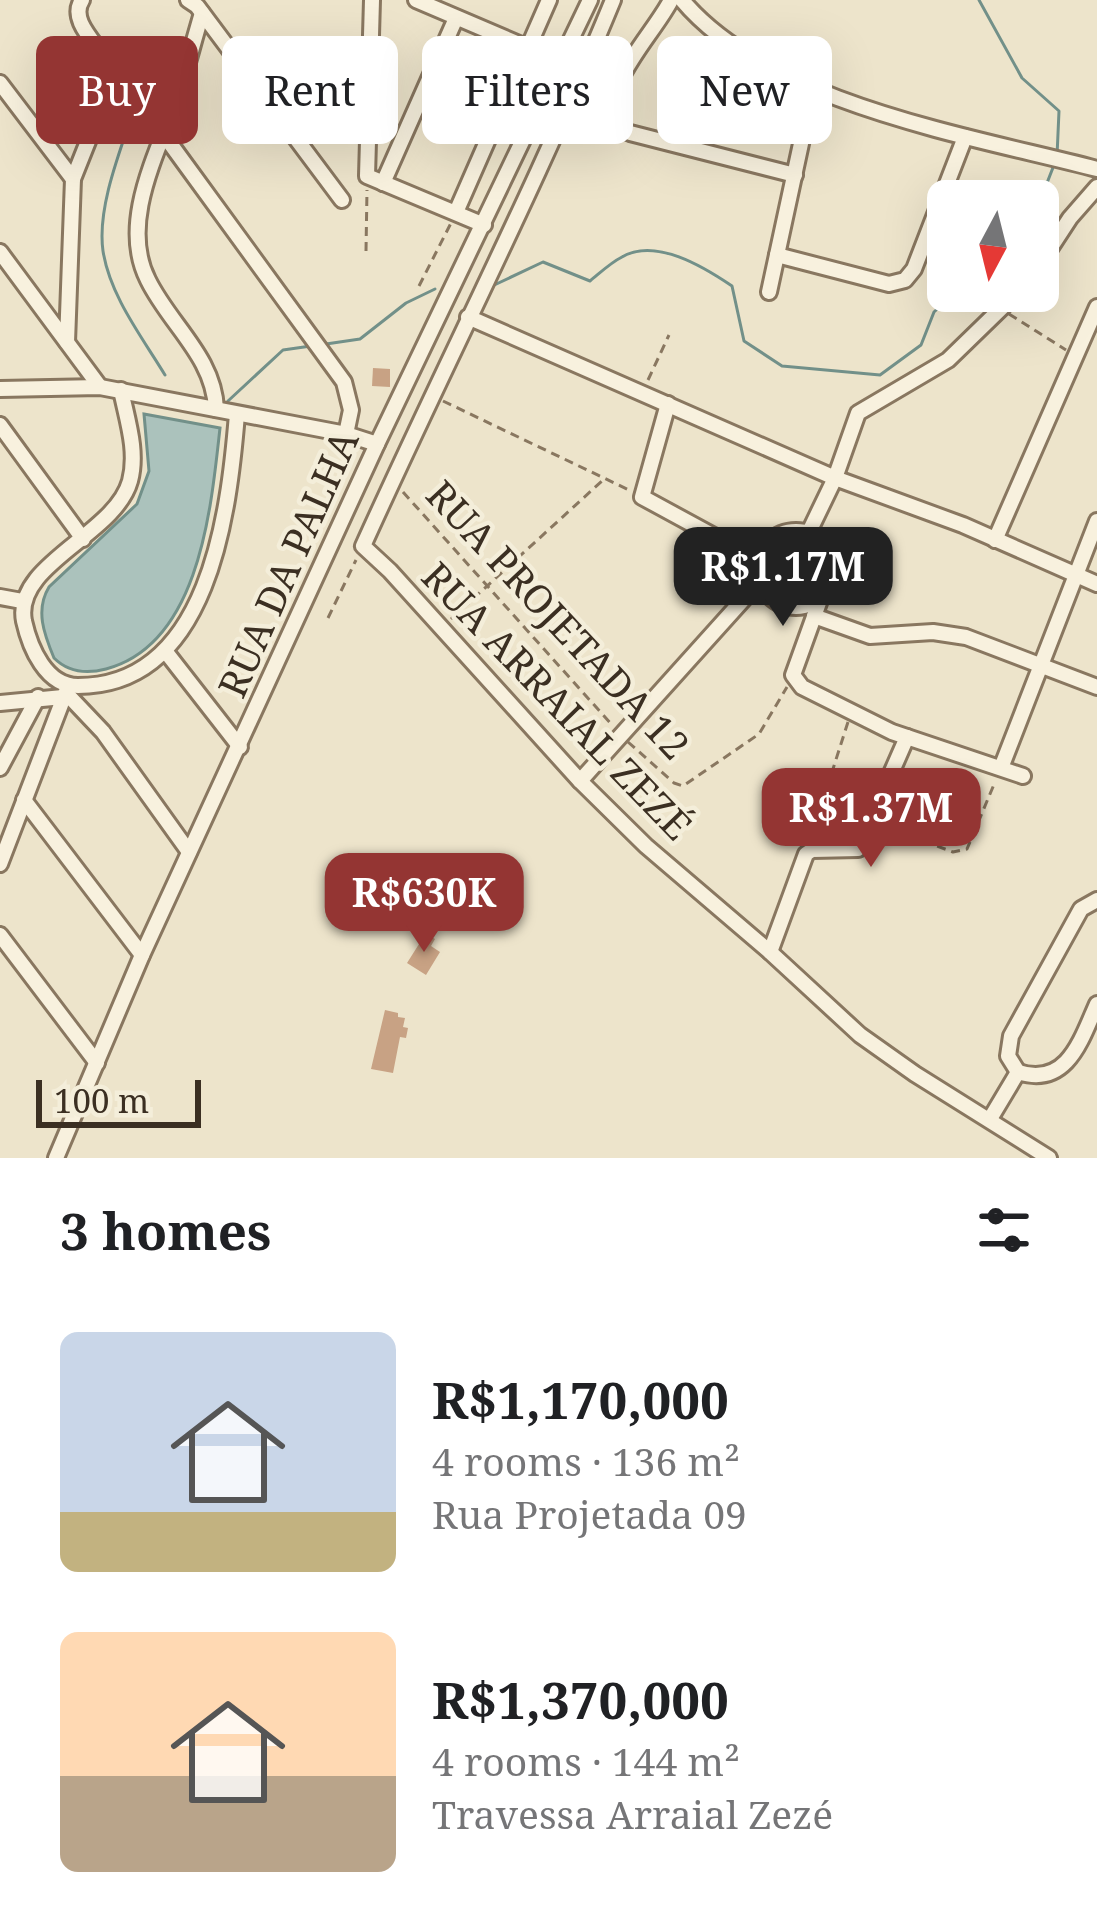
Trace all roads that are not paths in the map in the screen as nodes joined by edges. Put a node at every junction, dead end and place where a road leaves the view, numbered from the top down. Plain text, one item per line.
1 (82, 0) edge
2 (188, 0) edge
3 (373, 0) edge
4 (416, 0) edge
5 (548, 0) edge
6 (590, 0) edge
7 (613, 0) edge
8 (671, 0) edge
9 (682, 0) edge
10 (202, 13) junction
11 (456, 18) junction
12 (195, 36) edge
13 (498, 36) edge
14 (533, 36) edge
15 (573, 36) edge
16 (722, 36) edge
17 (0, 83) edge
18 (832, 94) edge
19 (965, 137) junction
20 (160, 144) edge
21 (171, 144) edge
22 (486, 144) edge
23 (522, 144) edge
24 (802, 144) edge
25 (1097, 170) edge
26 (796, 175) junction
27 (73, 178) junction
28 (382, 183) junction
29 (1097, 187) edge
30 (342, 200) dead end
31 (457, 211) junction
32 (484, 224) junction
33 (1059, 235) edge
34 (0, 252) edge
35 (777, 255) junction
36 (769, 292) dead end
37 (1097, 307) edge
38 (1001, 312) edge
39 (468, 316) junction
40 (67, 342) junction
41 (100, 387) junction
42 (0, 389) edge
43 (121, 390) junction
44 (668, 404) junction
45 (216, 409) junction
46 (237, 414) junction
47 (0, 425) edge
48 (346, 434) junction
49 (377, 444) junction
50 (835, 478) junction
51 (1097, 521) edge
52 (808, 532) junction
53 (82, 538) junction
54 (995, 540) junction
55 (758, 560) junction
56 (1076, 576) junction
57 (759, 582) junction
58 (1097, 584) edge
59 (0, 597) edge
60 (820, 600) junction
61 (22, 601) junction
62 (814, 616) junction
63 (166, 652) junction
64 (1041, 666) junction
65 (1097, 688) edge
66 (66, 692) junction
67 (38, 697) junction
68 (0, 703) edge
69 (907, 737) junction
70 (240, 747) junction
71 (0, 768) edge
72 (1001, 768) junction
73 (1023, 776) dead end
74 (580, 781) junction
75 (24, 800) junction
76 (189, 852) junction
77 (1, 855) edge
78 (1097, 900) edge
79 (0, 934) edge
80 (770, 952) junction
81 (142, 955) junction
82 (1097, 1004) edge
83 (98, 1064) junction
84 (1018, 1072) junction
85 (990, 1119) junction
86 (56, 1158) edge
87 (1049, 1158) edge

1 - 27 street
2 - 10 street
3 - 28 street
4 - 11 street
5 - 14 street
6 - 15 street, RUA DA PALHA
7 - 39 street
8 - 26 street
9 - 16 street
10 - 12 street
10 - 30 street
11 - 13 street
11 - 28 street
17 - 27 street
18 - 19 street
19 - 25 street
19 - 35 street
20 - 45 street
21 - 48 street
22 - 31 street
23 - 32 street, RUA DA PALHA
24 - 26 street
26 - 35 street
27 - 40 street
28 - 31 street
29 - 33 street
31 - 32 street
32 - 49 street, RUA DA PALHA
34 - 40 street
35 - 36 street
37 - 54 street
38 - 50 street
39 - 44 street
39 - 74 street, RUA ARRAIAL ZEZÉ
40 - 41 street
41 - 42 street
41 - 43 street
43 - 45 street
43 - 53 street
44 - 50 street
44 - 55 street
45 - 46 street
46 - 48 street
46 - 63 street
47 - 53 street
48 - 49 street
49 - 70 street, RUA DA PALHA
50 - 52 street
50 - 54 street
51 - 56 street
52 - 55 street
52 - 60 street
53 - 61 street
54 - 56 street
55 - 57 street
56 - 58 street
56 - 64 street
57 - 60 street
57 - 74 street
59 - 61 street
60 - 62 street
61 - 66 street
62 - 64 street
62 - 69 street
63 - 66 street
63 - 70 street
64 - 65 street
64 - 72 street
66 - 67 street
66 - 75 street
66 - 76 street
67 - 68 street
67 - 71 street
69 - 72 street
69 - 80 street
70 - 76 street, RUA DA PALHA
72 - 73 street
74 - 80 street, RUA ARRAIAL ZEZÉ
75 - 77 street
75 - 81 street
76 - 81 street, RUA DA PALHA
78 - 84 street
79 - 83 street
80 - 85 street, RUA ARRAIAL ZEZÉ
81 - 83 street, RUA DA PALHA
82 - 84 street
83 - 86 street, RUA DA PALHA
84 - 85 street
85 - 87 street, RUA ARRAIAL ZEZÉ

